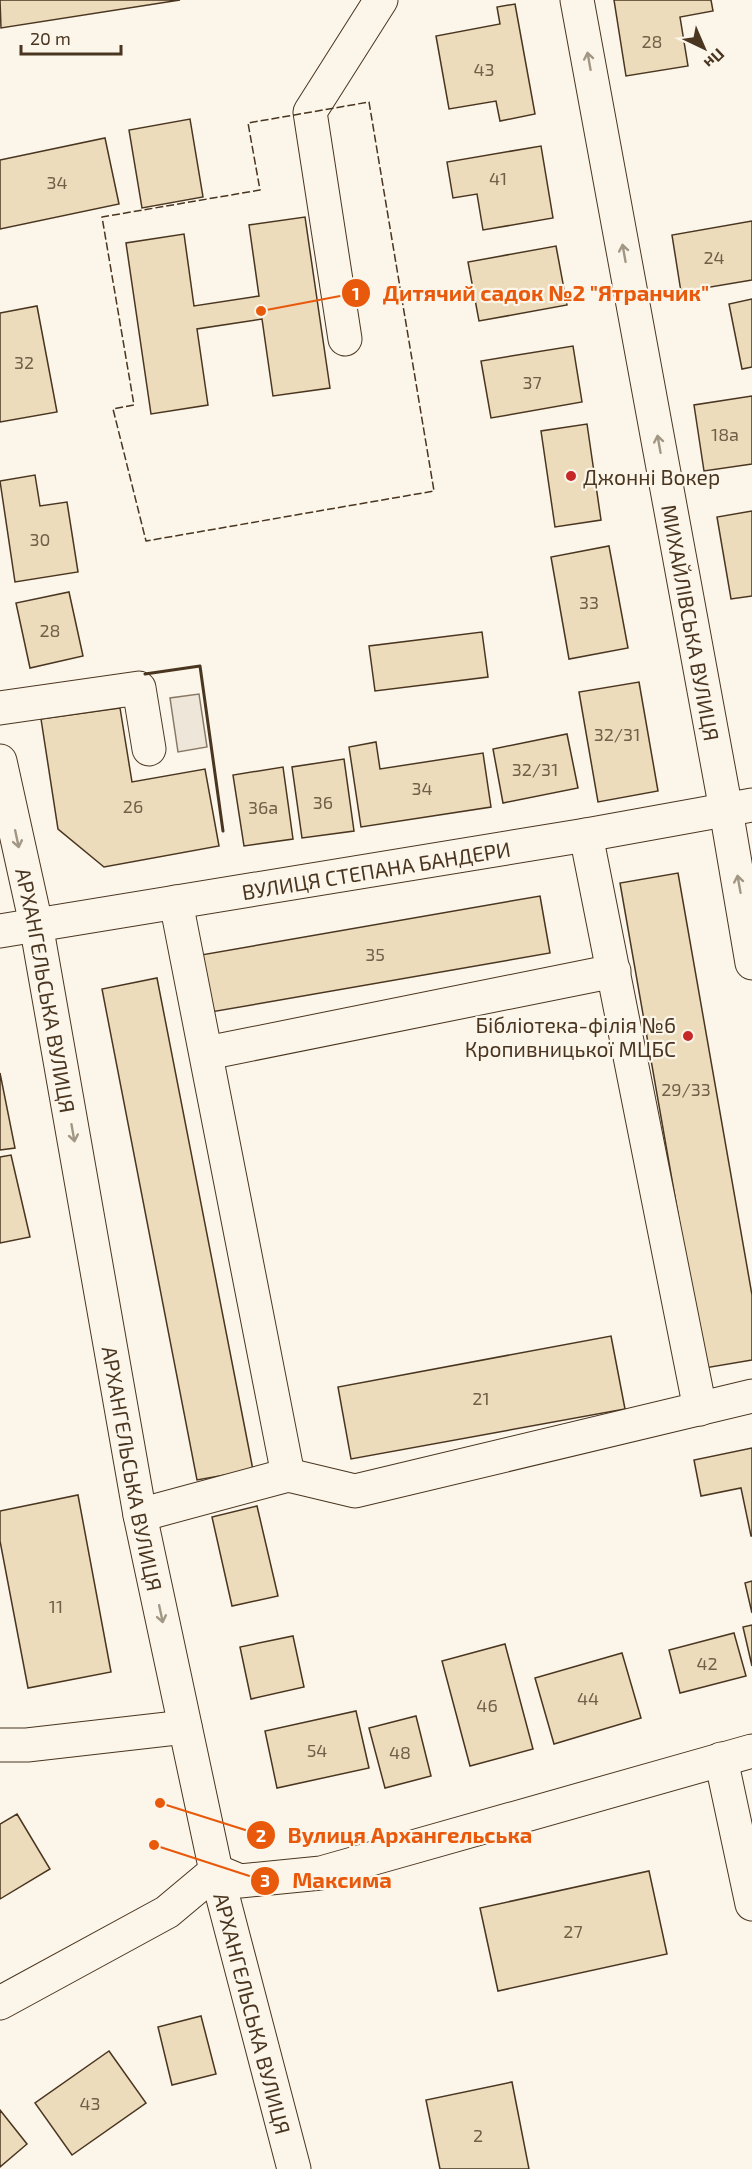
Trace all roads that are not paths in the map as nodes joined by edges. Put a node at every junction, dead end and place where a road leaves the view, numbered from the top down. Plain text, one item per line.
1 (381, 0) edge
2 (577, 0) edge
3 (345, 339) dead end
4 (0, 708) edge
5 (149, 749) dead end
6 (0, 761) edge
7 (739, 808) edge
8 (586, 835) junction
9 (176, 902) junction
10 (36, 924) junction
11 (0, 931) edge
12 (752, 963) edge
13 (614, 971) junction
14 (207, 1053) junction
15 (752, 1396) edge
16 (700, 1408) junction
17 (288, 1475) junction
18 (140, 1515) junction
19 (185, 1727) junction
20 (0, 1745) edge
21 (752, 1750) edge
22 (721, 1759) junction
23 (216, 1871) junction
24 (752, 1904) edge
25 (0, 2003) edge
26 (294, 2169) edge

1 - 3 street
7 -> 2 street, МИХАЙЛІВСЬКА ВУЛИЦЯ
4 - 5 street
6 -> 10 street, АРХАНГЕЛЬСЬКА ВУЛИЦЯ
7 - 8 street, ВУЛИЦЯ СТЕПАНА БАНДЕРИ
12 -> 7 street, МИХАЙЛІВСЬКА ВУЛИЦЯ
8 - 9 street, ВУЛИЦЯ СТЕПАНА БАНДЕРИ
8 - 13 street
9 - 10 street, ВУЛИЦЯ СТЕПАНА БАНДЕРИ
9 - 14 street
10 - 11 street, ВУЛИЦЯ СТЕПАНА БАНДЕРИ
10 -> 18 street, АРХАНГЕЛЬСЬКА ВУЛИЦЯ
13 - 14 street
13 - 16 street
14 - 17 street
15 - 16 street
16 - 17 street
17 - 18 street
18 -> 19 street, АРХАНГЕЛЬСЬКА ВУЛИЦЯ
19 - 20 street
19 - 23 street, АРХАНГЕЛЬСЬКА ВУЛИЦЯ
21 - 22 street
22 - 23 street
22 - 24 street
23 - 25 street
23 - 26 street, АРХАНГЕЛЬСЬКА ВУЛИЦЯ

